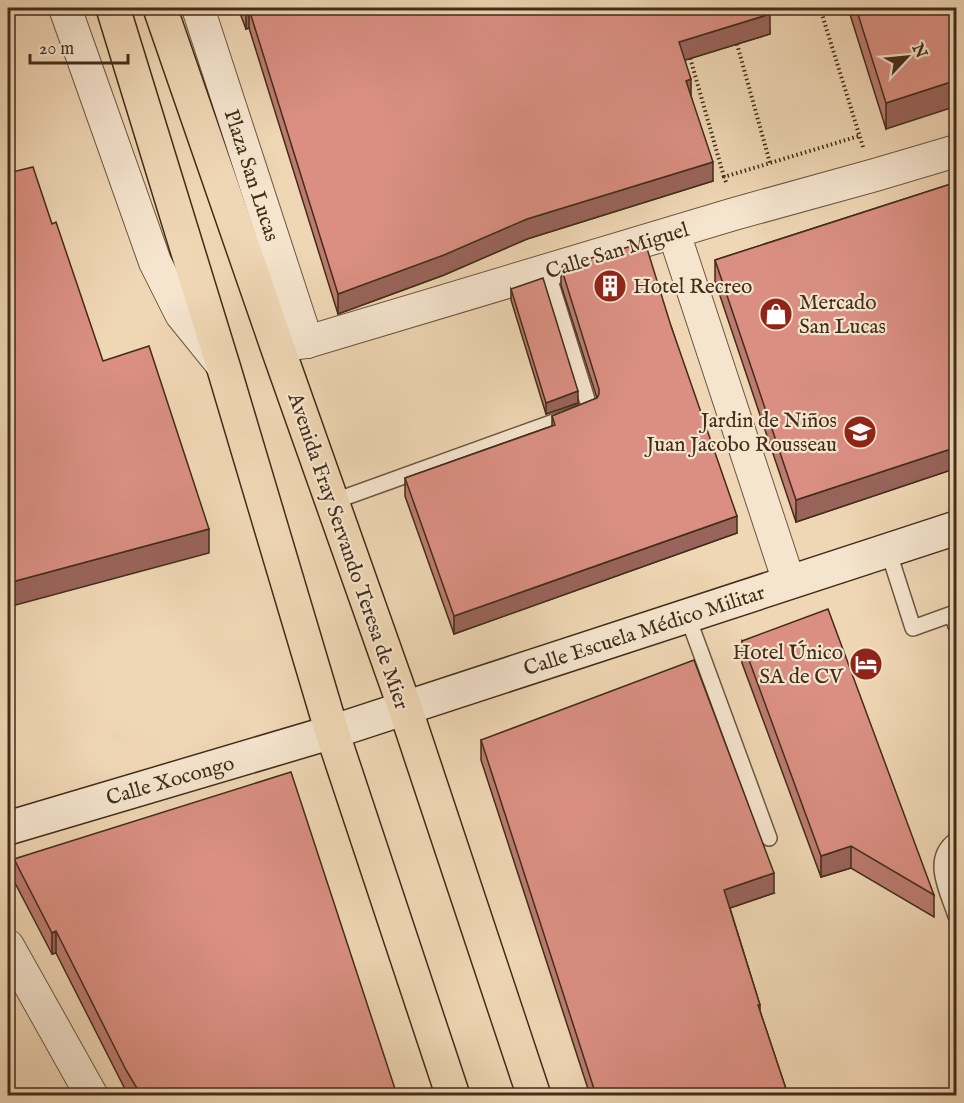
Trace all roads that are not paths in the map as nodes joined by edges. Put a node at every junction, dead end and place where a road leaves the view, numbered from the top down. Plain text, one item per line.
1 (65, 8) edge
2 (113, 8) edge
3 (160, 8) edge
4 (198, 8) edge
5 (957, 151) edge
6 (674, 233) junction
7 (548, 271) junction
8 (292, 344) junction
9 (224, 369) junction
10 (332, 502) junction
11 (957, 528) edge
12 (888, 550) junction
13 (789, 582) junction
14 (687, 615) junction
15 (957, 626) edge
16 (405, 708) junction
17 (332, 732) junction
18 (8, 828) edge
19 (769, 838) dead end
20 (957, 840) edge
21 (957, 916) edge
22 (8, 946) edge
23 (92, 1095) edge
24 (453, 1095) edge
25 (534, 1095) edge

1 - 9 street
2 - 9 main road
3 - 8 main road, Avenida Fray Servando Teresa de Mier
4 - 8 street, Plaza San Lucas
5 - 6 street, Calle San Miguel
6 - 7 street, Calle San Miguel
6 - 13 street
7 - 8 street, Calle San Miguel
7 - 10 lane
8 - 10 main road, Avenida Fray Servando Teresa de Mier
9 - 17 main road
10 - 16 main road, Avenida Fray Servando Teresa de Mier
11 - 12 street, Calle Escuela Médico Militar
12 - 13 street, Calle Escuela Médico Militar
12 - 15 lane
13 - 14 street, Calle Escuela Médico Militar
14 - 16 street, Calle Escuela Médico Militar
14 - 19 lane
16 - 17 street, Calle Escuela Médico Militar
16 - 25 main road, Avenida Fray Servando Teresa de Mier
17 - 18 street, Calle Xocongo
17 - 24 main road
20 - 21 lane
22 - 23 street

